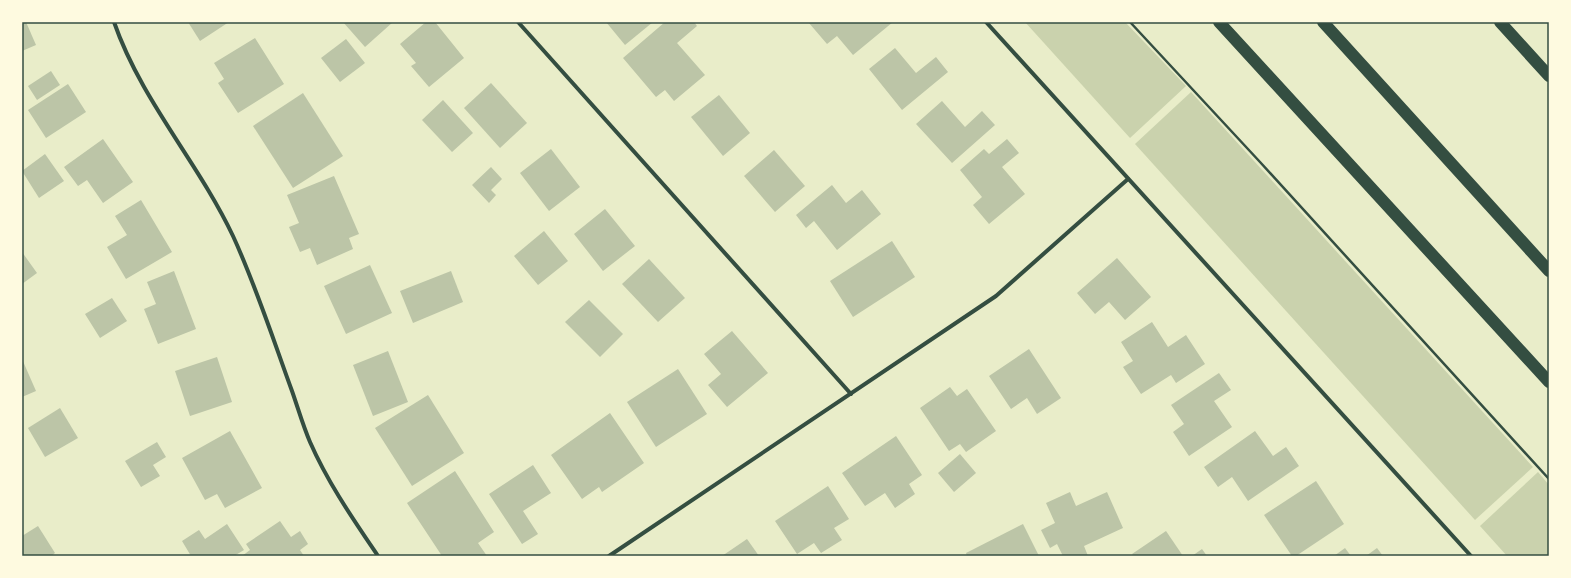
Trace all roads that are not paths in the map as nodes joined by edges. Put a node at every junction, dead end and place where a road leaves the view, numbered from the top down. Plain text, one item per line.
1 (114, 22) edge
2 (518, 22) edge
3 (986, 22) edge
4 (1219, 22) edge
5 (1323, 22) edge
6 (1500, 22) edge
7 (1549, 76) edge
8 (1128, 179) junction
9 (1549, 270) edge
10 (1549, 382) edge
11 (851, 394) junction
12 (378, 556) edge
13 (609, 556) edge
14 (1471, 556) edge

1 - 12 street
2 - 11 street
3 - 8 street
4 - 10 highway
5 - 9 highway
6 - 7 highway
8 - 11 street
8 - 14 street
11 - 13 street

